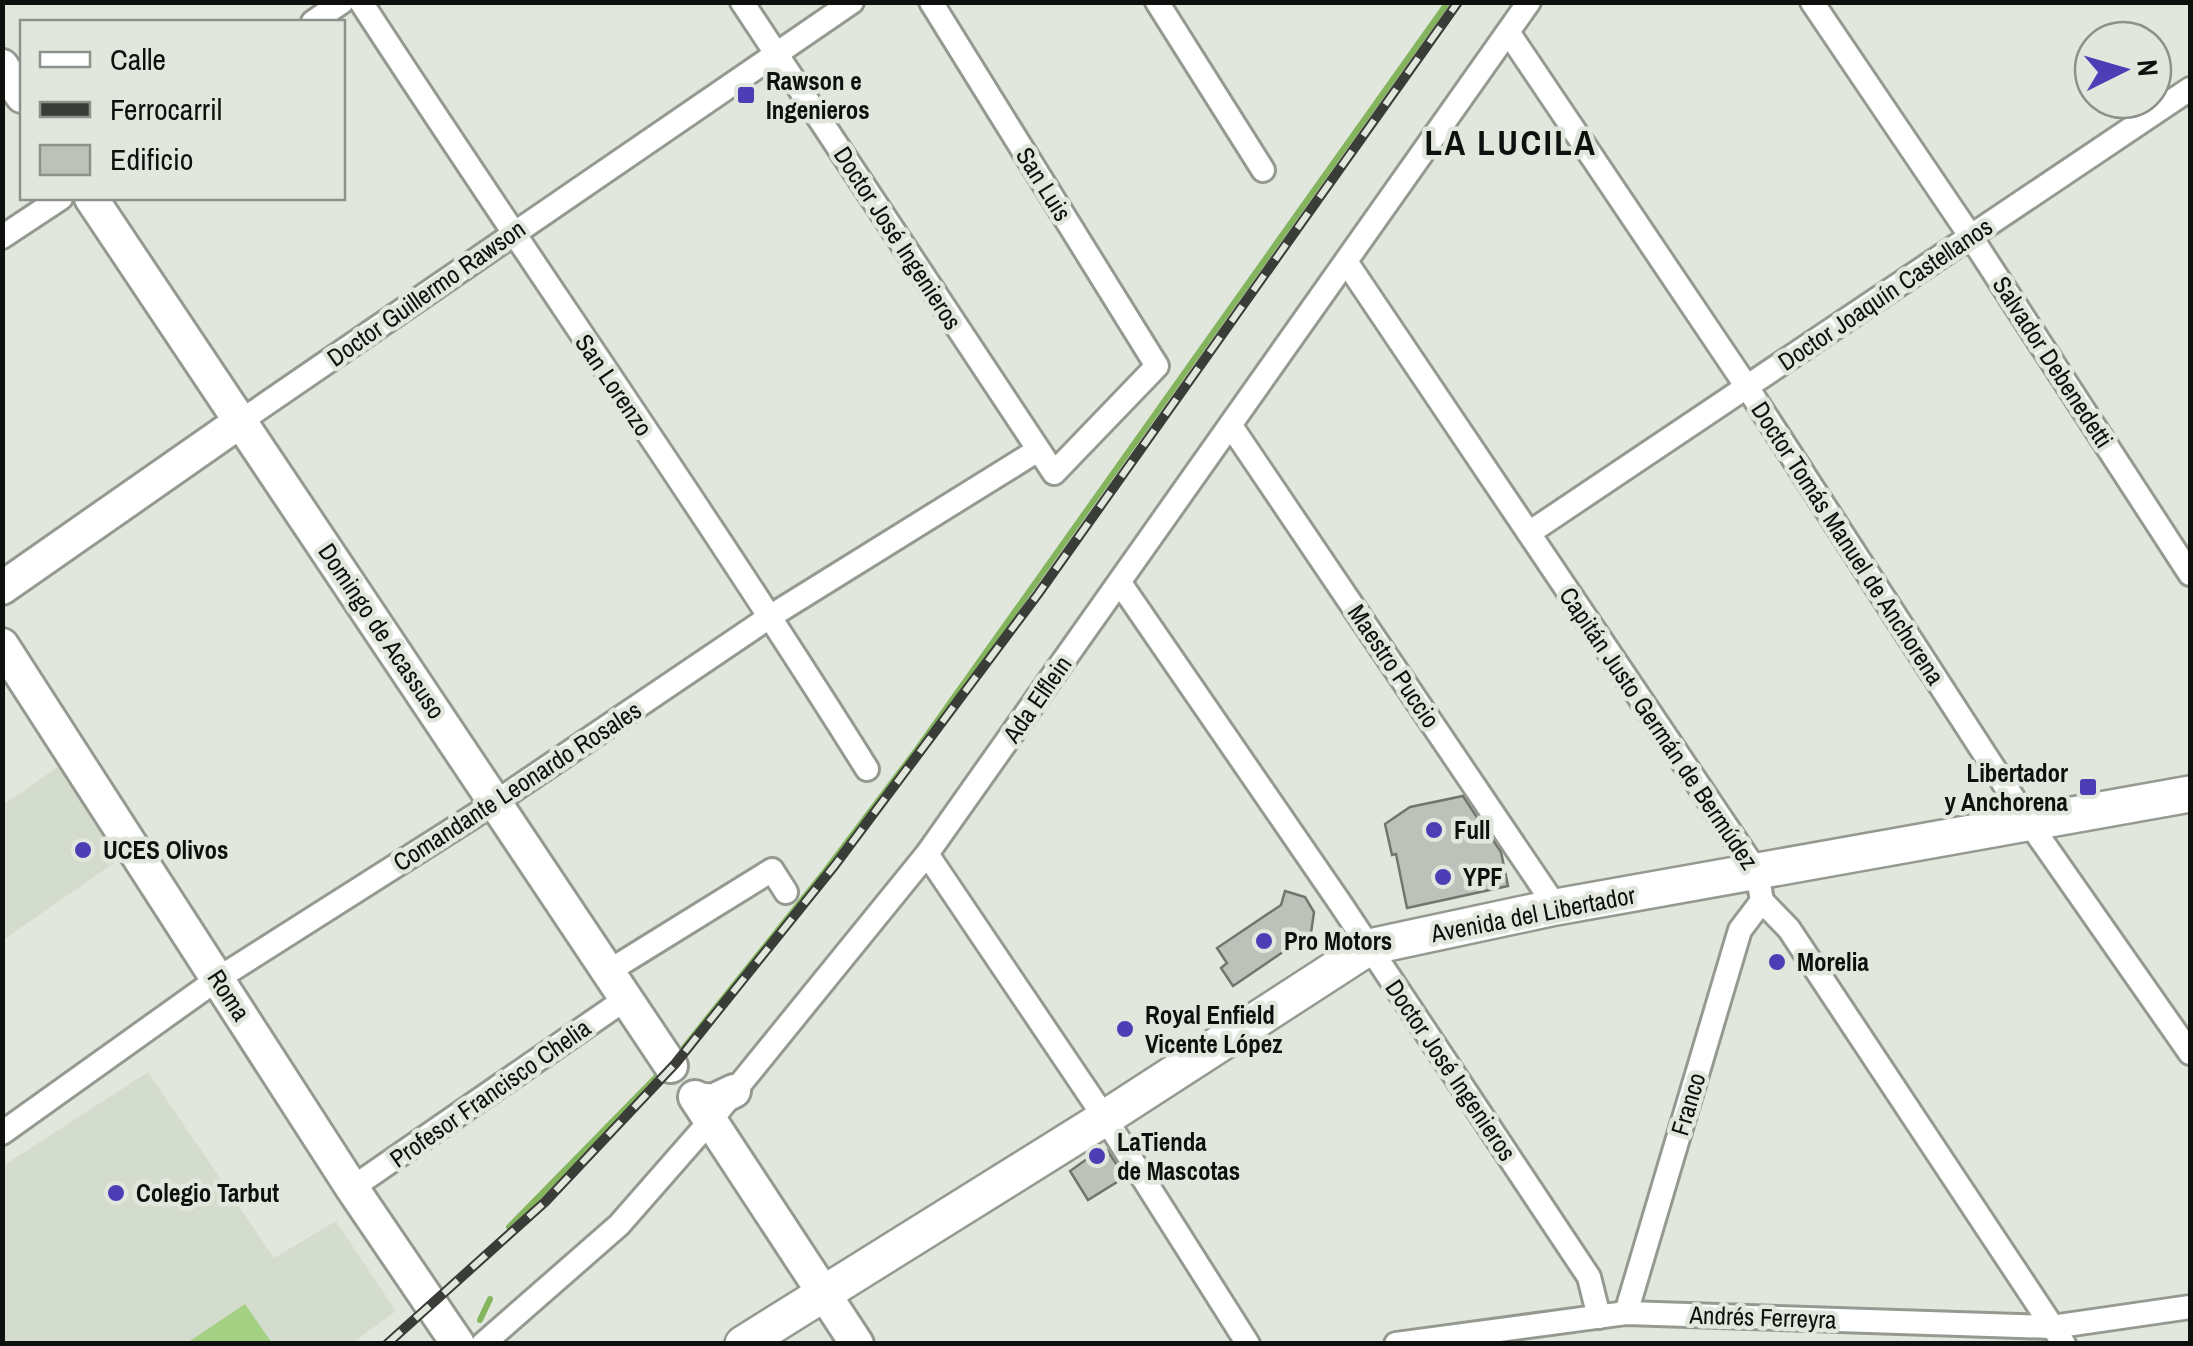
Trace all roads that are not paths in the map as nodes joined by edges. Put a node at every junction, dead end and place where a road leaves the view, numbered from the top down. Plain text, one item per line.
1 (342, 2) edge
2 (361, 2) edge
3 (742, 2) edge
4 (852, 2) edge
5 (931, 2) edge
6 (1157, 2) edge
7 (1529, 2) edge
8 (1812, 2) edge
9 (316, 20) edge
10 (1508, 32) junction
11 (777, 54) junction
12 (2, 66) edge
13 (2190, 89) edge
14 (20, 93) edge
15 (1263, 170) dead end
16 (58, 200) edge
17 (92, 200) edge
18 (511, 234) junction
19 (1971, 236) junction
20 (2, 237) edge
21 (1347, 264) junction
22 (1747, 387) junction
23 (242, 421) junction
24 (1231, 426) junction
25 (1038, 450) junction
26 (1054, 474) joint
27 (1529, 533) junction
28 (2190, 574) edge
29 (1120, 582) junction
30 (2, 588) edge
31 (772, 616) junction
32 (2, 646) edge
33 (867, 769) dead end
34 (2190, 794) edge
35 (496, 802) junction
36 (2030, 824) junction
37 (926, 854) junction
38 (1760, 886) junction
39 (786, 892) dead end
40 (1556, 907) junction
41 (1369, 947) junction
42 (219, 978) junction
43 (618, 985) junction
44 (2190, 1053) edge
45 (671, 1066) dead end
46 (734, 1091) joint
47 (699, 1113) junction
48 (1105, 1118) junction
49 (2, 1133) edge
50 (352, 1188) junction
51 (823, 1293) junction
52 (2190, 1307) edge
53 (1626, 1313) junction
54 (1598, 1317) junction
55 (2058, 1335) edge
56 (458, 1344) edge
57 (482, 1344) edge
58 (743, 1344) edge
59 (858, 1344) edge
60 (1248, 1344) edge
61 (1396, 1344) edge

1 - 9 street
2 - 18 street, San Lorenzo
3 - 11 street, Doctor José Ingenieros
4 - 11 street, Doctor Guillermo Rawson
5 - 26 street, San Luis
6 - 15 street
7 - 10 street, Ada Elflein
8 - 19 street, Salvador Debenedetti
10 - 21 street, Ada Elflein
10 - 22 street, Doctor Tomás Manuel de Anchorena
11 - 18 street, Doctor Guillermo Rawson
11 - 25 street, Doctor José Ingenieros
12 - 14 street
13 - 19 street, Doctor Joaquín Castellanos
16 - 20 street
17 - 23 street, Domingo de Acassuso
18 - 23 street, Doctor Guillermo Rawson
18 - 31 street, San Lorenzo
19 - 22 street, Doctor Joaquín Castellanos
19 - 28 street, Salvador Debenedetti
21 - 24 street, Ada Elflein
21 - 27 street, Capitán Justo Germán de Bermúdez
22 - 27 street, Doctor Joaquín Castellanos
22 - 36 street, Doctor Tomás Manuel de Anchorena
23 - 30 street, Doctor Guillermo Rawson
23 - 35 street, Domingo de Acassuso
24 - 29 street, Ada Elflein
24 - 40 street, Maestro Puccio
25 - 26 street, Doctor José Ingenieros
25 - 31 street, Comandante Leonardo Rosales
27 - 38 street, Capitán Justo Germán de Bermúdez
29 - 37 street, Ada Elflein
29 - 41 street, Doctor José Ingenieros
31 - 33 street, San Lorenzo
31 - 35 street, Comandante Leonardo Rosales
32 - 42 street, Roma
34 - 36 main road, Avenida del Libertador
35 - 42 street, Comandante Leonardo Rosales
35 - 43 street, Domingo de Acassuso
36 - 38 main road, Avenida del Libertador
36 - 44 street, Doctor Tomás Manuel de Anchorena
37 - 46 street, Ada Elflein
37 - 48 street
38 - 40 main road, Avenida del Libertador
38 - 53 street, Franco
38 - 55 street, Capitán Justo Germán de Bermúdez
39 - 43 street, Profesor Francisco Chelia
40 - 41 main road, Avenida del Libertador
41 - 48 main road, Avenida del Libertador
41 - 54 street, Doctor José Ingenieros
42 - 49 street, Comandante Leonardo Rosales
42 - 50 street, Roma
43 - 45 street, Domingo de Acassuso
43 - 50 street, Profesor Francisco Chelia
46 - 47 street
47 - 51 street
47 - 57 street
48 - 51 main road, Avenida del Libertador
48 - 60 street
50 - 56 street, Roma
51 - 58 main road, Avenida del Libertador
51 - 59 street
52 - 55 street, Andrés Ferreyra
53 - 54 street, Andrés Ferreyra
53 - 55 street, Andrés Ferreyra
54 - 61 street, Andrés Ferreyra

